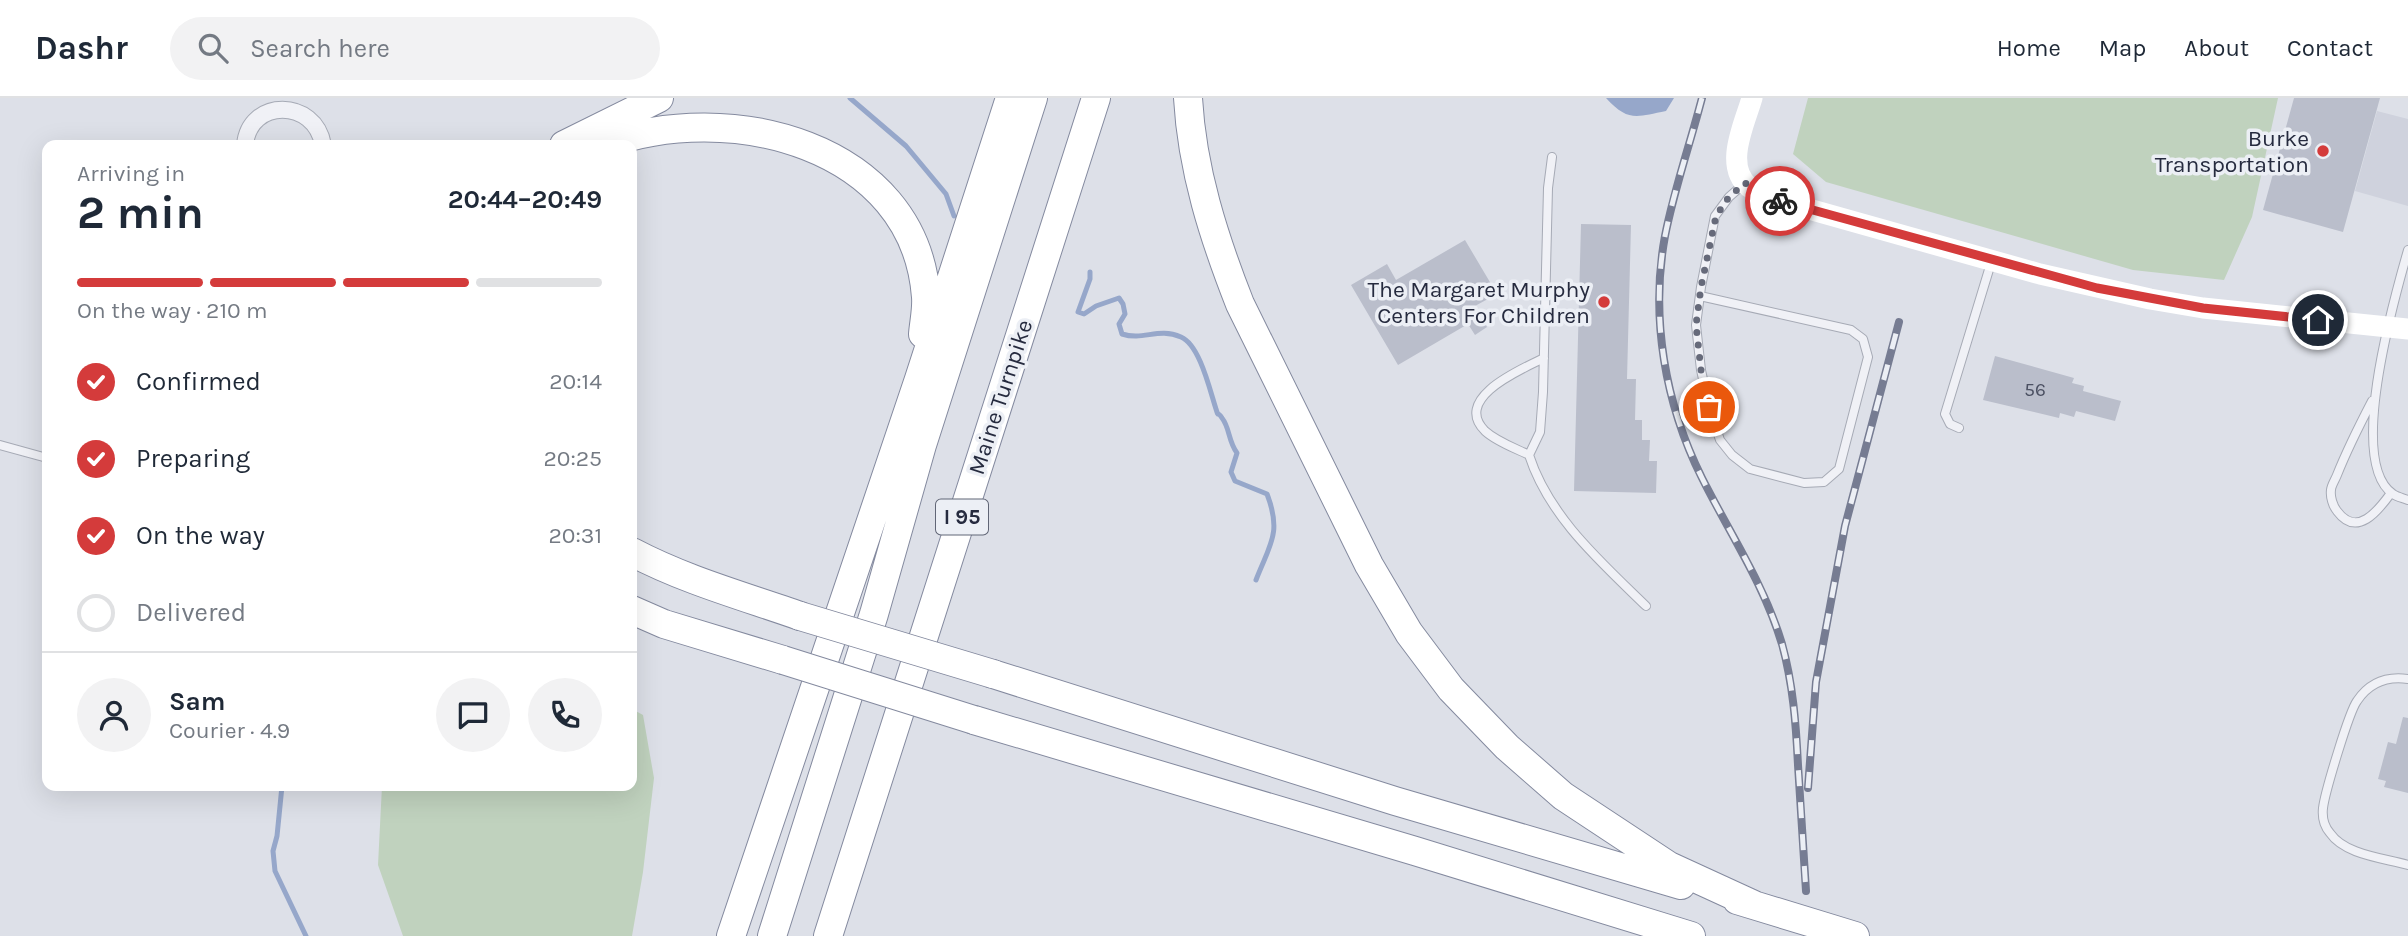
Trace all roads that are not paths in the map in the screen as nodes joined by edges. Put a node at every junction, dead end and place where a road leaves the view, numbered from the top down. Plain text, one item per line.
1 (659, 98) edge
2 (1010, 98) edge
3 (1032, 98) edge
4 (1096, 98) edge
5 (1188, 98) edge
6 (1752, 98) edge
7 (265, 105) edge
8 (247, 140) edge
9 (322, 140) edge
10 (574, 140) edge
11 (618, 140) edge
12 (1552, 157) dead end
13 (1745, 183) junction
14 (2408, 250) edge
15 (1992, 260) junction
16 (1700, 296) junction
17 (2386, 327) junction
18 (2408, 329) edge
19 (1544, 358) junction
20 (919, 379) junction
21 (2374, 399) junction
22 (1959, 428) dead end
23 (0, 445) edge
24 (1529, 454) junction
25 (42, 457) edge
26 (2391, 493) junction
27 (2408, 500) edge
28 (637, 555) edge
29 (1646, 606) dead end
30 (637, 612) edge
31 (2408, 679) edge
32 (2408, 865) edge
33 (1755, 905) junction
34 (730, 936) edge
35 (772, 936) edge
36 (828, 936) edge
37 (1691, 936) edge
38 (1855, 936) edge

1 - 10 highway
2 - 20 highway
3 - 35 highway, I 95
4 - 36 highway, Maine Turnpike / I 95
5 - 33 highway
6 - 13 street
7 - 8 street
7 - 9 street
11 - 20 highway
12 - 19 lane
13 - 15 street
13 - 16 lane
14 - 17 lane
15 - 17 street
15 - 22 lane
16 - 16 lane
17 - 18 street
17 - 21 lane
19 - 24 lane
19 - 24 lane
20 - 34 highway
21 - 26 lane
21 - 26 lane
23 - 25 lane
24 - 29 lane
26 - 27 lane
28 - 33 highway, bridge
30 - 37 highway, bridge
31 - 32 lane
33 - 38 highway

